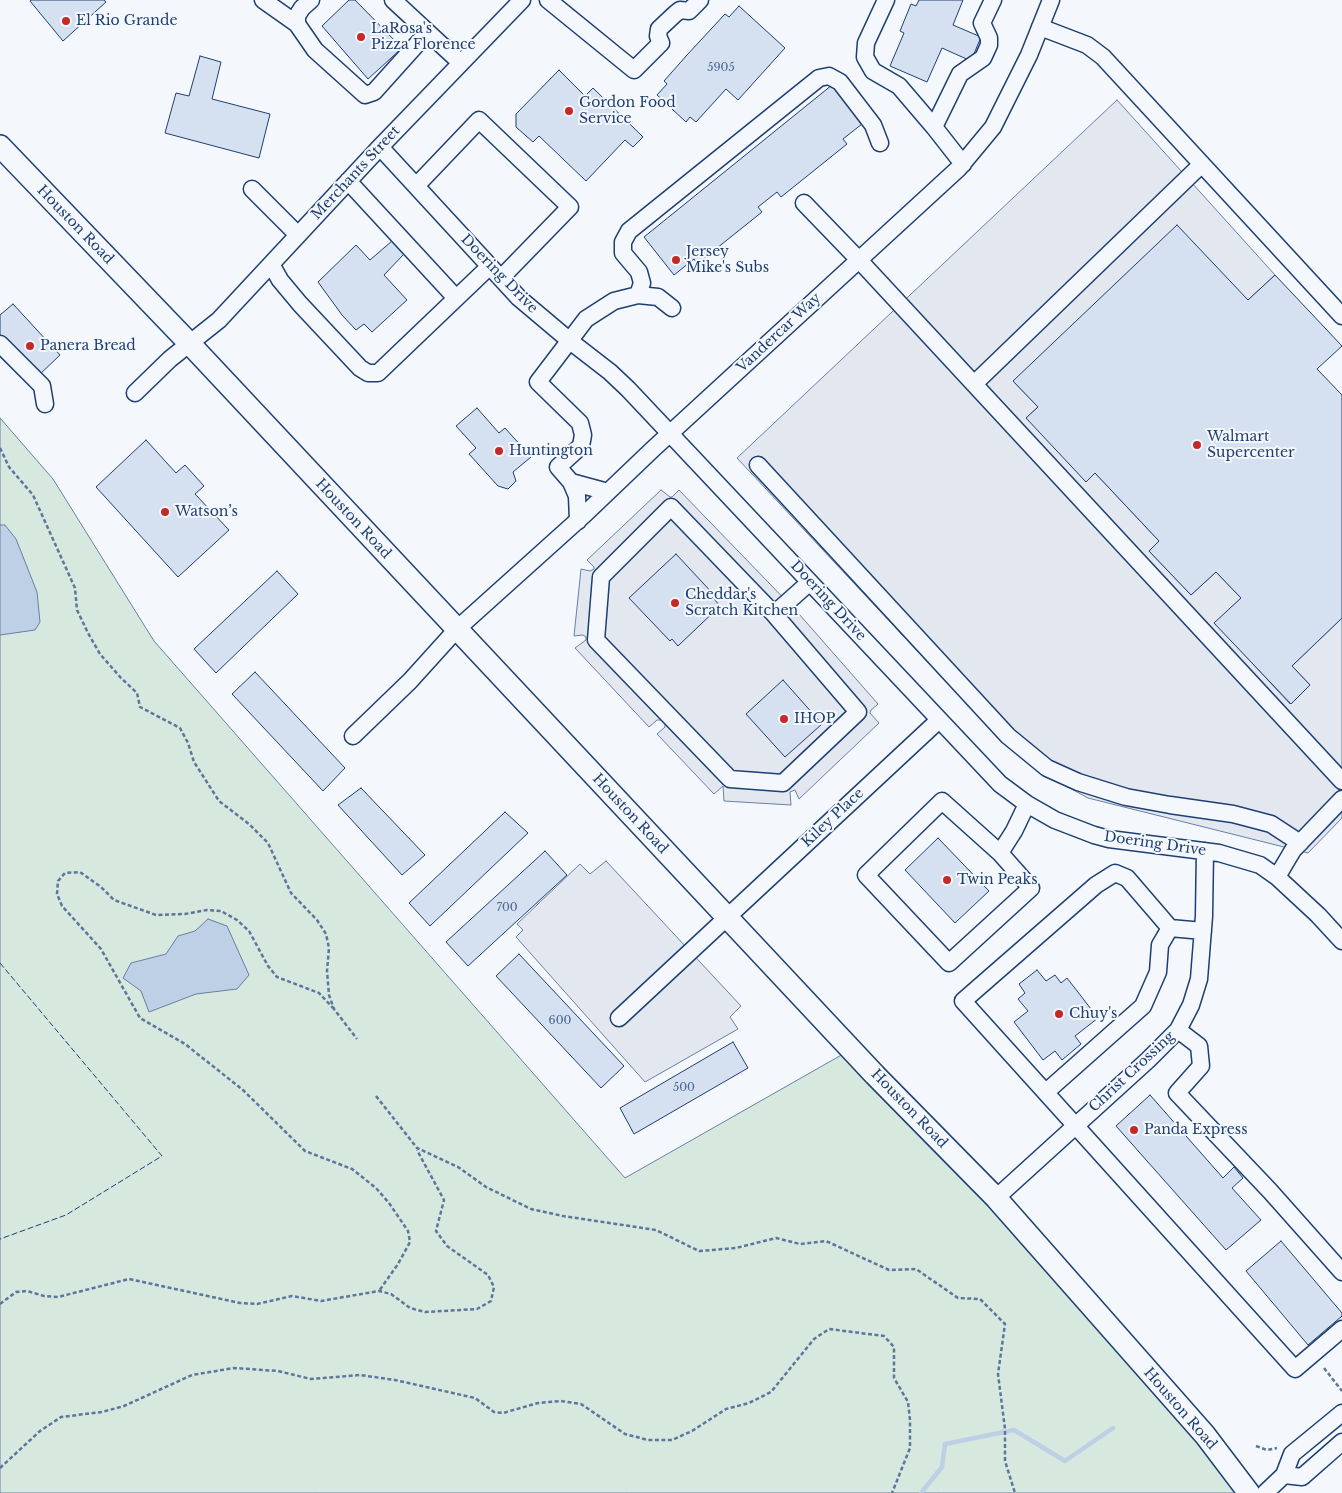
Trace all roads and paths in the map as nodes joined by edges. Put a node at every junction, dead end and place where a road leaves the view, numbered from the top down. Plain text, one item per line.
1 (263, 0) edge
2 (311, 0) edge
3 (393, 0) edge
4 (522, 0) edge
5 (548, 0) edge
6 (700, 0) edge
7 (886, 0) edge
8 (993, 0) edge
9 (1052, 0) edge
10 (297, 24) junction
11 (1040, 27) junction
12 (427, 33) junction
13 (461, 63) junction
14 (934, 127) junction
15 (880, 143) dead end
16 (0, 146) edge
17 (380, 147) junction
18 (962, 164) junction
19 (1202, 164) junction
20 (348, 182) junction
21 (416, 186) junction
22 (252, 189) dead end
23 (804, 204) dead end
24 (298, 235) junction
25 (859, 260) junction
26 (271, 264) junction
27 (495, 272) junction
28 (638, 295) junction
29 (456, 298) junction
30 (672, 308) dead end
31 (1342, 316) edge
32 (570, 341) junction
33 (0, 344) edge
34 (190, 344) junction
35 (974, 384) junction
36 (135, 393) dead end
37 (45, 404) dead end
38 (670, 434) junction
39 (0, 448) edge
40 (758, 464) dead end
41 (571, 482) junction
42 (608, 492) junction
43 (578, 521) junction
44 (810, 582) junction
45 (774, 614) junction
46 (457, 629) junction
47 (939, 720) junction
48 (353, 736) dead end
49 (1342, 781) edge
50 (1342, 799) edge
51 (1027, 804) junction
52 (1300, 843) junction
53 (1205, 851) junction
54 (1000, 853) junction
55 (1277, 877) junction
56 (727, 917) junction
57 (1170, 928) junction
58 (1203, 931) junction
59 (1342, 941) edge
60 (334, 1009) junction
61 (619, 1018) dead end
62 (1178, 1030) junction
63 (358, 1039) dead end
64 (1046, 1092) junction
65 (376, 1096) dead end
66 (1075, 1125) junction
67 (416, 1148) junction
68 (996, 1198) junction
69 (1342, 1272) edge
70 (379, 1291) junction
71 (0, 1304) edge
72 (1342, 1329) edge
73 (1324, 1368) dead end
74 (1342, 1391) edge
75 (1342, 1413) edge
76 (1342, 1442) edge
77 (0, 1468) edge
78 (1284, 1475) junction
79 (892, 1493) edge
80 (1015, 1493) edge
81 (1249, 1493) edge
82 (1265, 1493) edge

1 - 10 street
2 - 10 street
3 - 12 street
4 - 13 street, Merchants Street
5 - 6 street
7 - 14 street
8 - 14 street
9 - 11 street, Vandercar Way
10 - 12 street
11 - 18 street, Vandercar Way
11 - 19 street
12 - 13 street
13 - 17 street, Merchants Street
14 - 18 street
15 - 28 street
16 - 34 main road, Houston Road
17 - 20 street, Merchants Street
17 - 21 street, Doering Drive
18 - 25 street, Vandercar Way
19 - 31 street
19 - 35 street
20 - 24 street, Merchants Street
20 - 29 street
21 - 27 street, Doering Drive
21 - 27 street
22 - 24 street
23 - 25 street
24 - 26 street, Merchants Street
25 - 35 street
25 - 38 street, Vandercar Way
26 - 29 street
26 - 34 street, Merchants Street
27 - 29 street
27 - 32 street, Doering Drive
28 - 30 street
28 - 32 street
32 - 38 street, Doering Drive
32 - 41 street
33 - 37 street
34 - 36 street, Merchants Street
34 - 46 main road, Houston Road
35 - 49 street
38 - 42 street, Vandercar Way
38 - 44 street, Doering Drive
39 - 60 path
40 - 52 street
41 - 42 street
41 - 43 street
42 - 43 street, Vandercar Way
43 - 46 street, Vandercar Way
44 - 45 street
44 - 47 street, Doering Drive
45 - 45 street
46 - 48 street, Vandercar Way
46 - 56 main road, Houston Road
47 - 51 street, Doering Drive
47 - 56 street, Kiley Place
50 - 52 street
51 - 53 street, Doering Drive
51 - 54 street
52 - 55 street
53 - 55 street, Doering Drive
53 - 58 street, Christ Crossing
54 - 54 street
55 - 59 street, Doering Drive
56 - 61 street, Kiley Place
56 - 68 main road, Houston Road
57 - 58 street
57 - 64 street
57 - 64 street
58 - 62 street, Christ Crossing
60 - 63 path
60 - 70 path
62 - 66 street, Christ Crossing
62 - 69 street
64 - 66 street
65 - 67 path
66 - 68 street, Christ Crossing
66 - 72 street
67 - 70 path
67 - 80 path
68 - 81 main road, Houston Road
70 - 71 path
73 - 74 path
75 - 78 street
76 - 78 street
77 - 79 path
78 - 82 street

